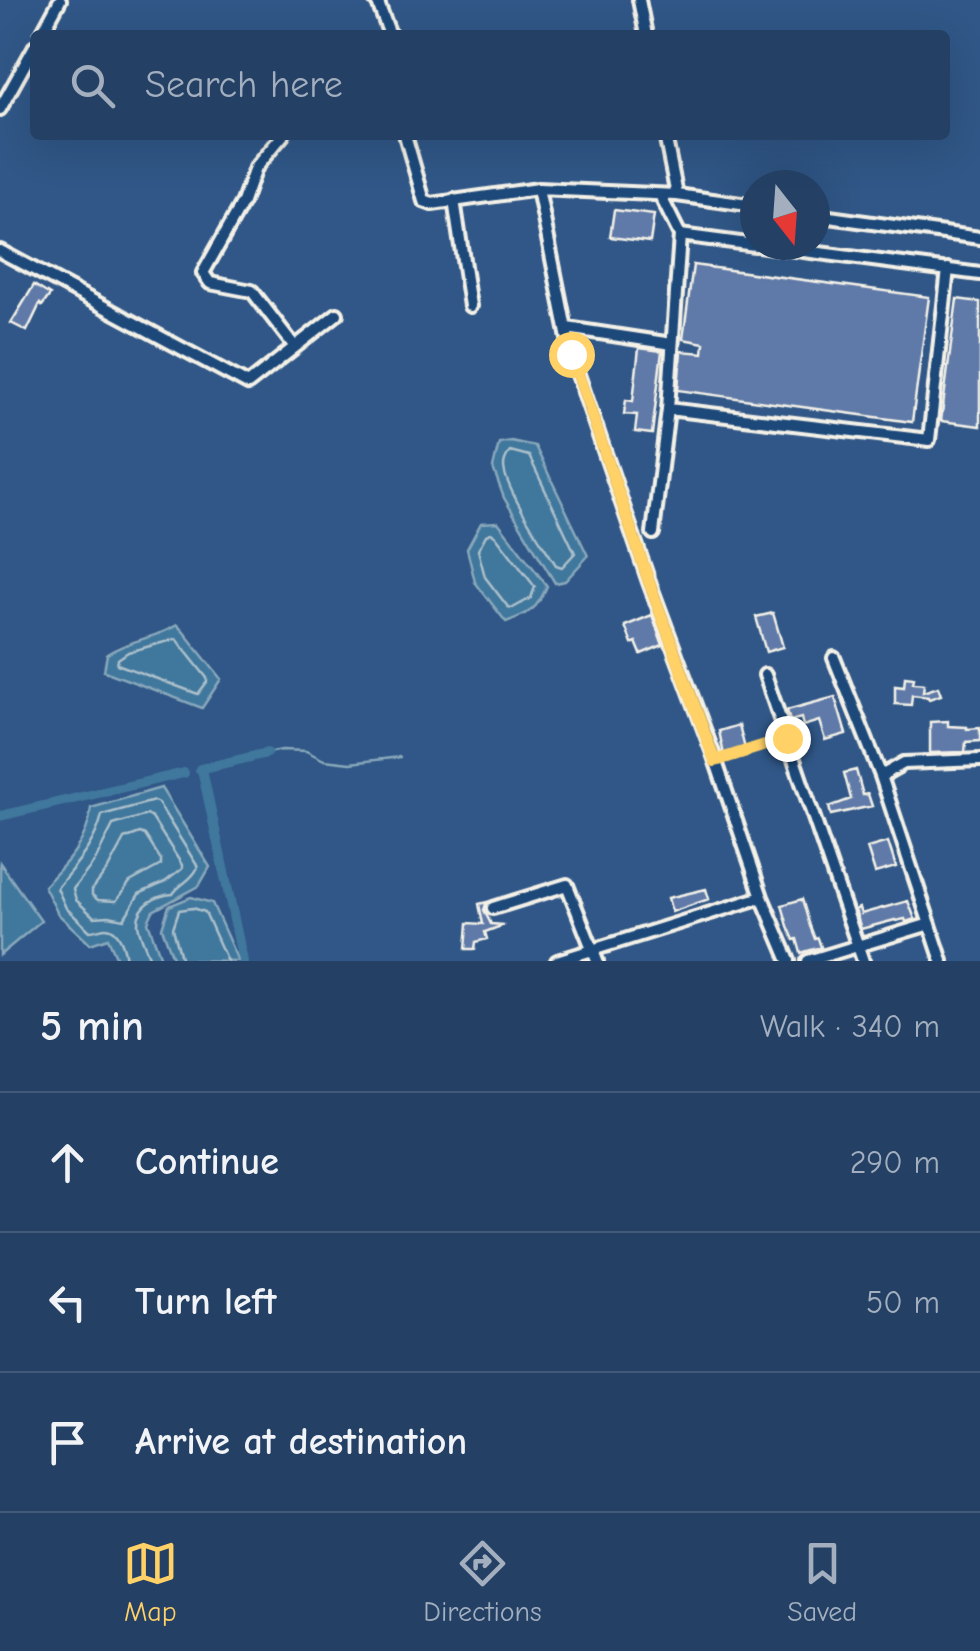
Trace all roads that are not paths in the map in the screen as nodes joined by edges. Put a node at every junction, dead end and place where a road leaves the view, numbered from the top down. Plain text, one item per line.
1 (60, 0) edge
2 (375, 0) edge
3 (640, 0) edge
4 (44, 30) edge
5 (388, 30) edge
6 (645, 30) edge
7 (30, 55) edge
8 (0, 109) edge
9 (279, 140) edge
10 (406, 140) edge
11 (666, 140) edge
12 (538, 189) junction
13 (660, 195) junction
14 (677, 195) junction
15 (454, 200) junction
16 (740, 204) edge
17 (830, 216) edge
18 (680, 235) junction
19 (980, 238) edge
20 (740, 243) edge
21 (0, 251) edge
22 (830, 254) edge
23 (948, 269) junction
24 (980, 274) edge
25 (470, 306) dead end
26 (338, 314) dead end
27 (567, 328) junction
28 (672, 344) junction
29 (296, 346) junction
30 (668, 409) junction
31 (653, 533) dead end
32 (834, 658) dead end
33 (765, 675) dead end
34 (980, 760) edge
35 (882, 776) junction
36 (762, 897) junction
37 (493, 908) dead end
38 (930, 924) junction
39 (858, 946) junction
40 (592, 948) junction
41 (556, 961) edge
42 (597, 961) edge
43 (789, 961) edge
44 (808, 961) edge
45 (863, 961) edge
46 (942, 961) edge

1 - 4 street
2 - 5 street
3 - 6 street
7 - 8 street
9 - 29 street
10 - 15 street
11 - 14 street
12 - 13 street
12 - 15 street
12 - 27 street
13 - 14 street
13 - 18 street
14 - 16 street
15 - 25 street
17 - 19 street
18 - 20 street
18 - 28 street
21 - 29 street
22 - 23 street
23 - 24 street
23 - 30 street
26 - 29 street
27 - 28 street
27 - 36 street
28 - 30 street
30 - 31 street
32 - 35 street
33 - 39 street
34 - 35 street
35 - 38 street
36 - 40 street
36 - 43 street
37 - 40 street
38 - 39 street
38 - 46 street
39 - 44 street
39 - 45 street
40 - 41 street
40 - 42 street

